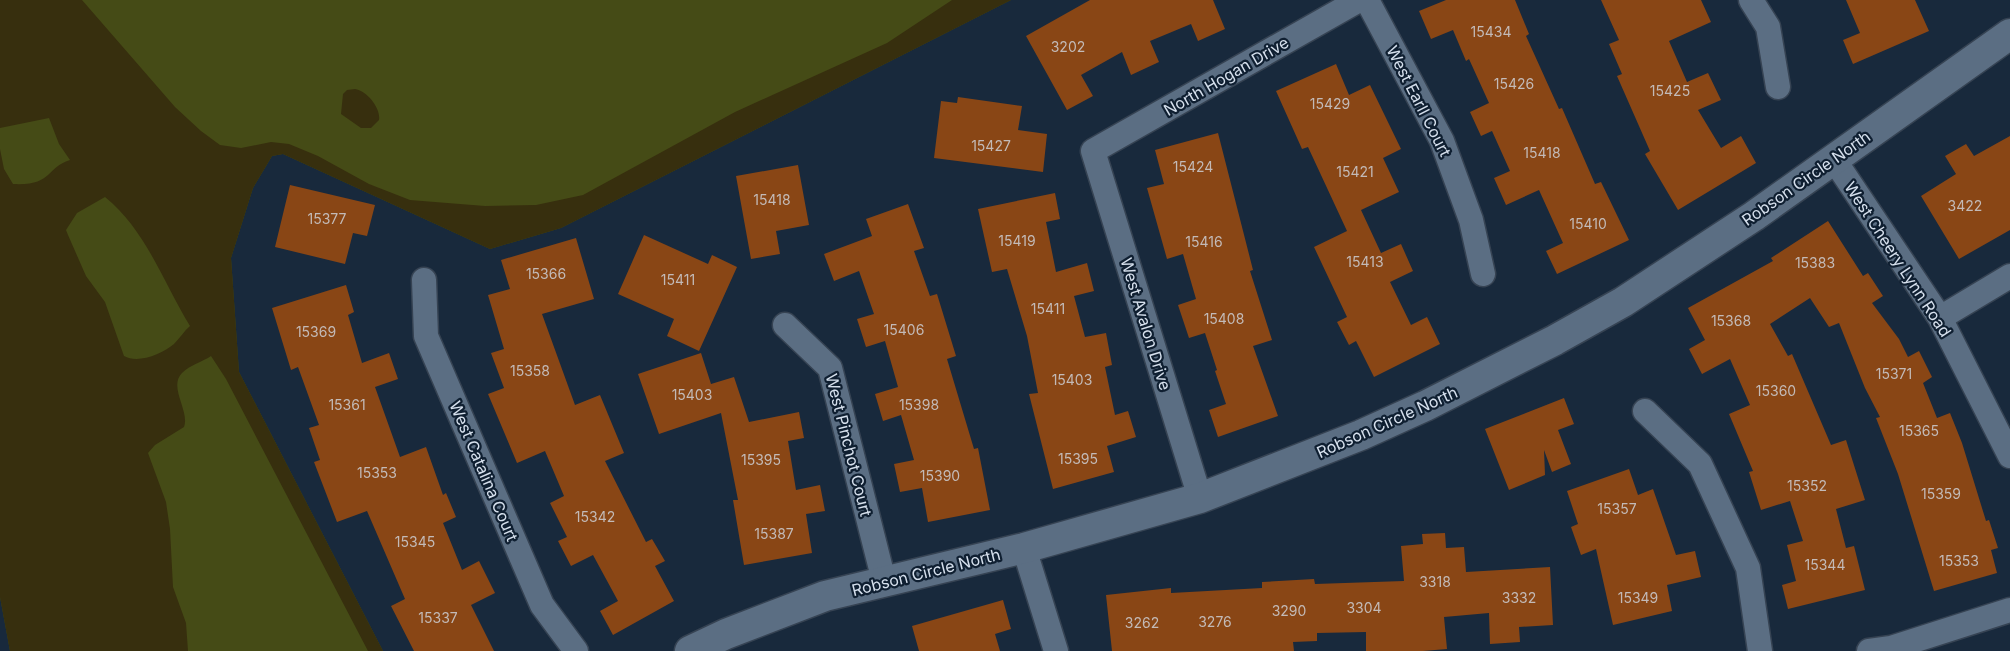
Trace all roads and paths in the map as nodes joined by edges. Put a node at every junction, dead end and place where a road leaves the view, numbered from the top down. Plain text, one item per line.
1 (1359, 0) edge
2 (1367, 0) edge
3 (1751, 0) edge
4 (2010, 34) edge
5 (1778, 87) dead end
6 (1093, 151) joint
7 (1833, 158) junction
8 (1484, 274) dead end
9 (2010, 276) edge
10 (424, 280) dead end
11 (1940, 318) junction
12 (785, 325) dead end
13 (1645, 411) dead end
14 (2010, 456) edge
15 (1200, 498) junction
16 (1024, 548) junction
17 (884, 581) junction
18 (2010, 610) edge
19 (576, 651) edge
20 (690, 651) edge
21 (1056, 651) edge
22 (1760, 651) edge
23 (1869, 651) edge

1 - 6 street, North Hogan Drive
2 - 8 street, West Earll Court
3 - 5 street
4 - 7 street, Robson Circle North
6 - 15 street, West Avalon Drive
7 - 11 street, West Cheery Lynn Road
7 - 15 street, Robson Circle North
9 - 11 street
10 - 19 street, West Catalina Court
11 - 14 street, West Cheery Lynn Road
12 - 17 street, West Pinchot Court
13 - 22 street
15 - 16 street, Robson Circle North
16 - 17 street, Robson Circle North
16 - 21 street
17 - 20 street, Robson Circle North
18 - 23 street

